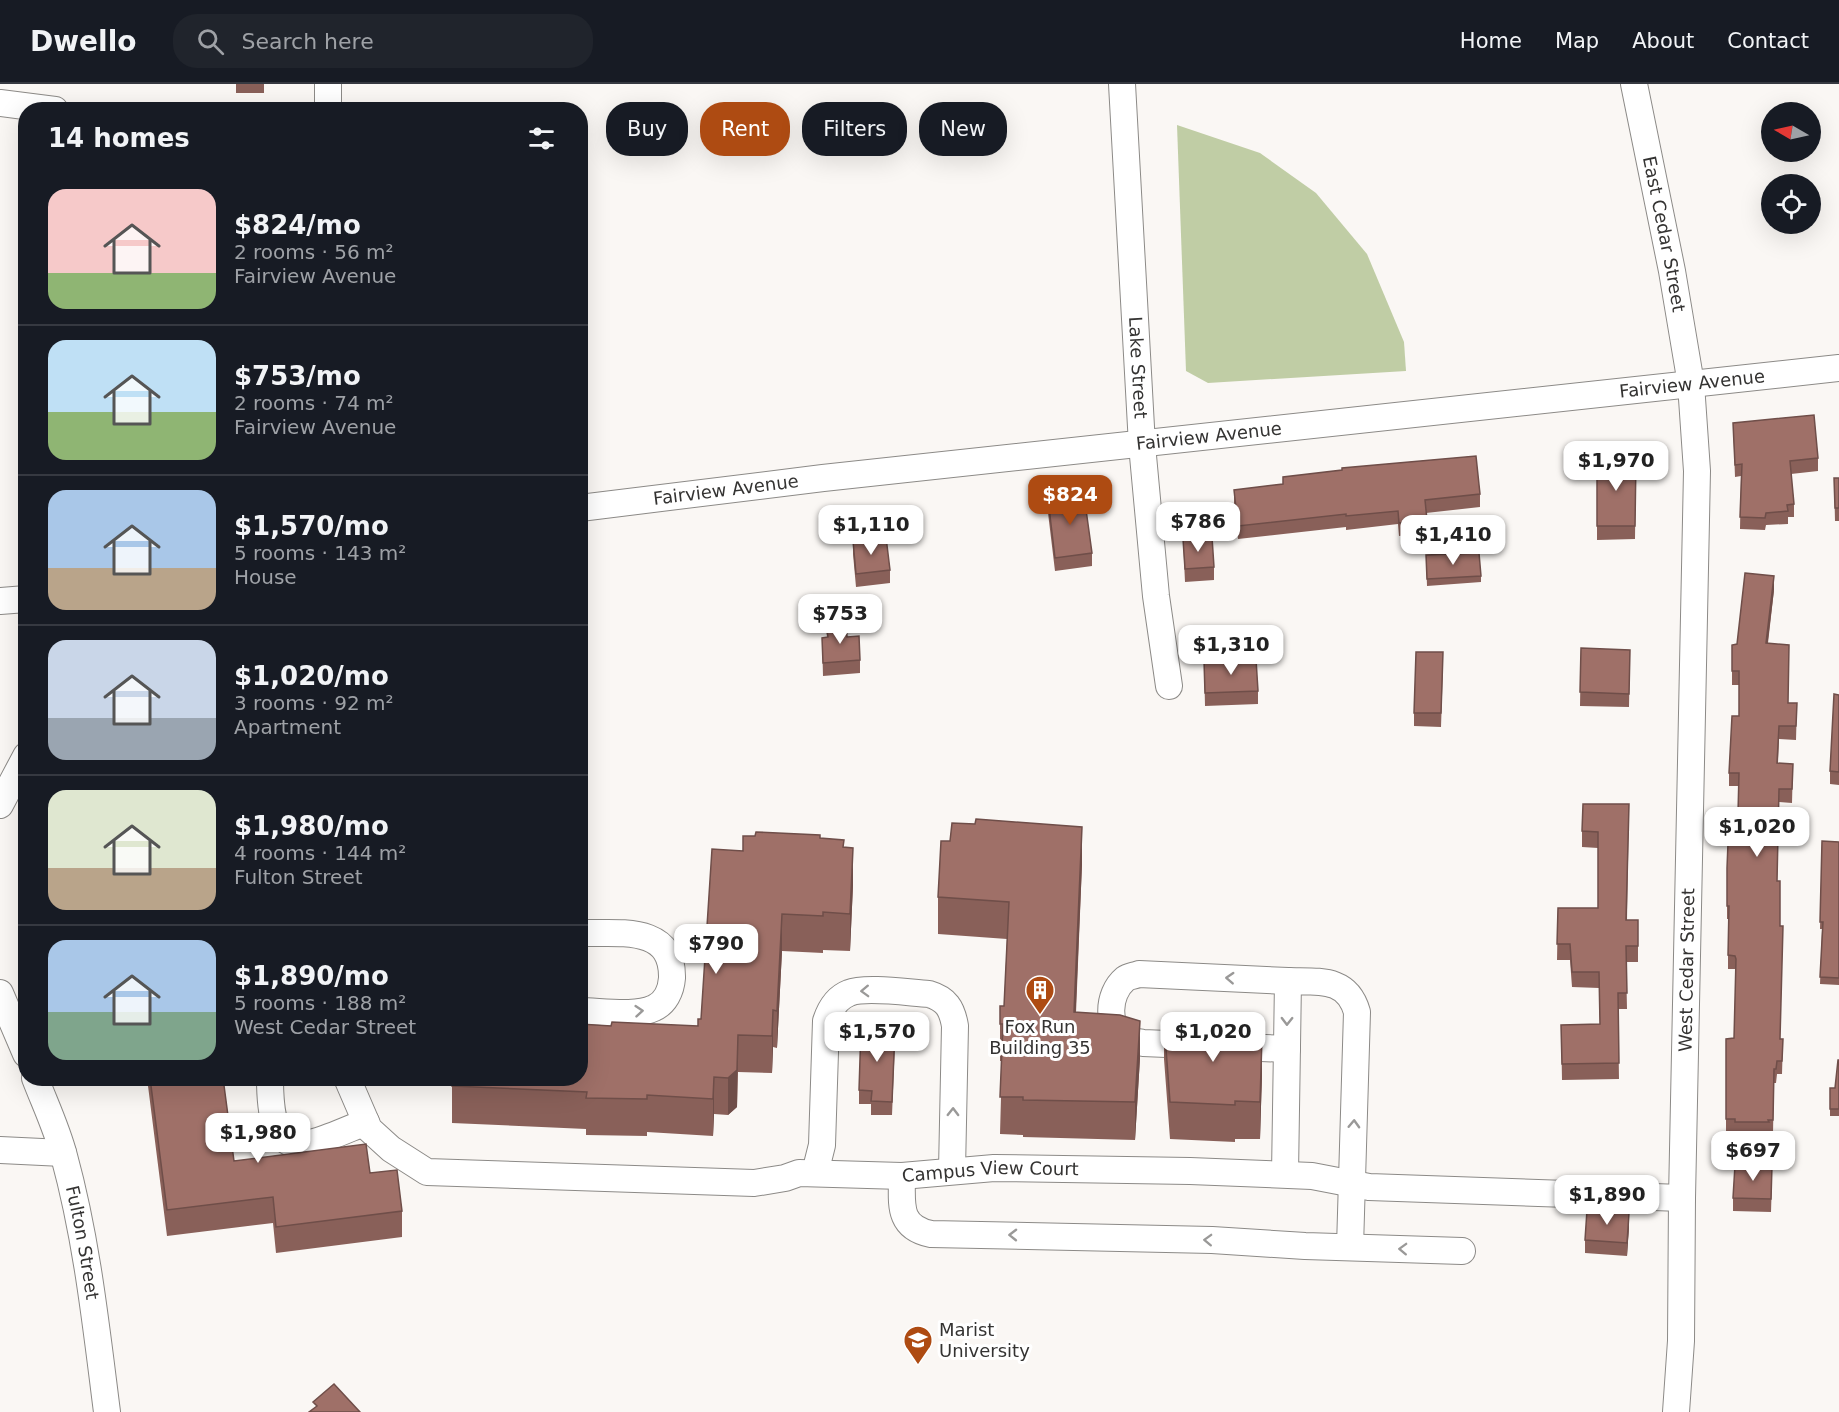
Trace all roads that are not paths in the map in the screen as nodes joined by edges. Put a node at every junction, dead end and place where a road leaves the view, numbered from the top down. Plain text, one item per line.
1 (328, 84) edge
2 (1122, 84) edge
3 (1634, 84) edge
4 (328, 102) edge
5 (0, 103) edge
6 (18, 105) edge
7 (1839, 368) edge
8 (1691, 384) junction
9 (1142, 445) junction
10 (588, 507) edge
11 (18, 599) edge
12 (0, 602) edge
13 (1168, 686) dead end
14 (18, 771) edge
15 (0, 805) edge
16 (588, 933) edge
17 (1288, 981) junction
18 (10, 996) edge
19 (588, 1011) edge
20 (18, 1020) edge
21 (1287, 1049) junction
22 (38, 1086) edge
23 (271, 1086) edge
24 (350, 1086) edge
25 (366, 1122) junction
26 (0, 1150) edge
27 (63, 1153) junction
28 (952, 1170) junction
29 (815, 1173) junction
30 (1284, 1174) junction
31 (903, 1176) junction
32 (1353, 1183) junction
33 (1682, 1198) junction
34 (1350, 1247) junction
35 (1462, 1251) dead end
36 (107, 1412) edge
37 (1676, 1412) edge

1 - 4 street
2 - 9 street, Lake Street
3 - 8 street, East Cedar Street
5 - 6 street
7 - 8 street, Fairview Avenue
8 - 9 street, Fairview Avenue
8 - 33 street, West Cedar Street
9 - 10 street, Fairview Avenue
9 - 13 street, Lake Street
11 - 12 street
14 - 15 street
19 -> 16 street
17 -> 21 street
17 -> 21 street
32 -> 17 street
18 - 20 street
21 - 30 street
22 - 27 street, Fulton Street
23 - 25 street
24 - 25 street, Campus View Court
25 - 29 street, Campus View Court
26 - 27 street
27 - 36 street, Fulton Street
28 -> 29 street
28 - 30 street, Campus View Court
28 - 31 street, Campus View Court
29 - 31 street, Campus View Court
30 - 32 street, Campus View Court
34 -> 31 street
32 - 33 street, Campus View Court
32 - 34 street
33 - 37 street, West Cedar Street
35 -> 34 street

